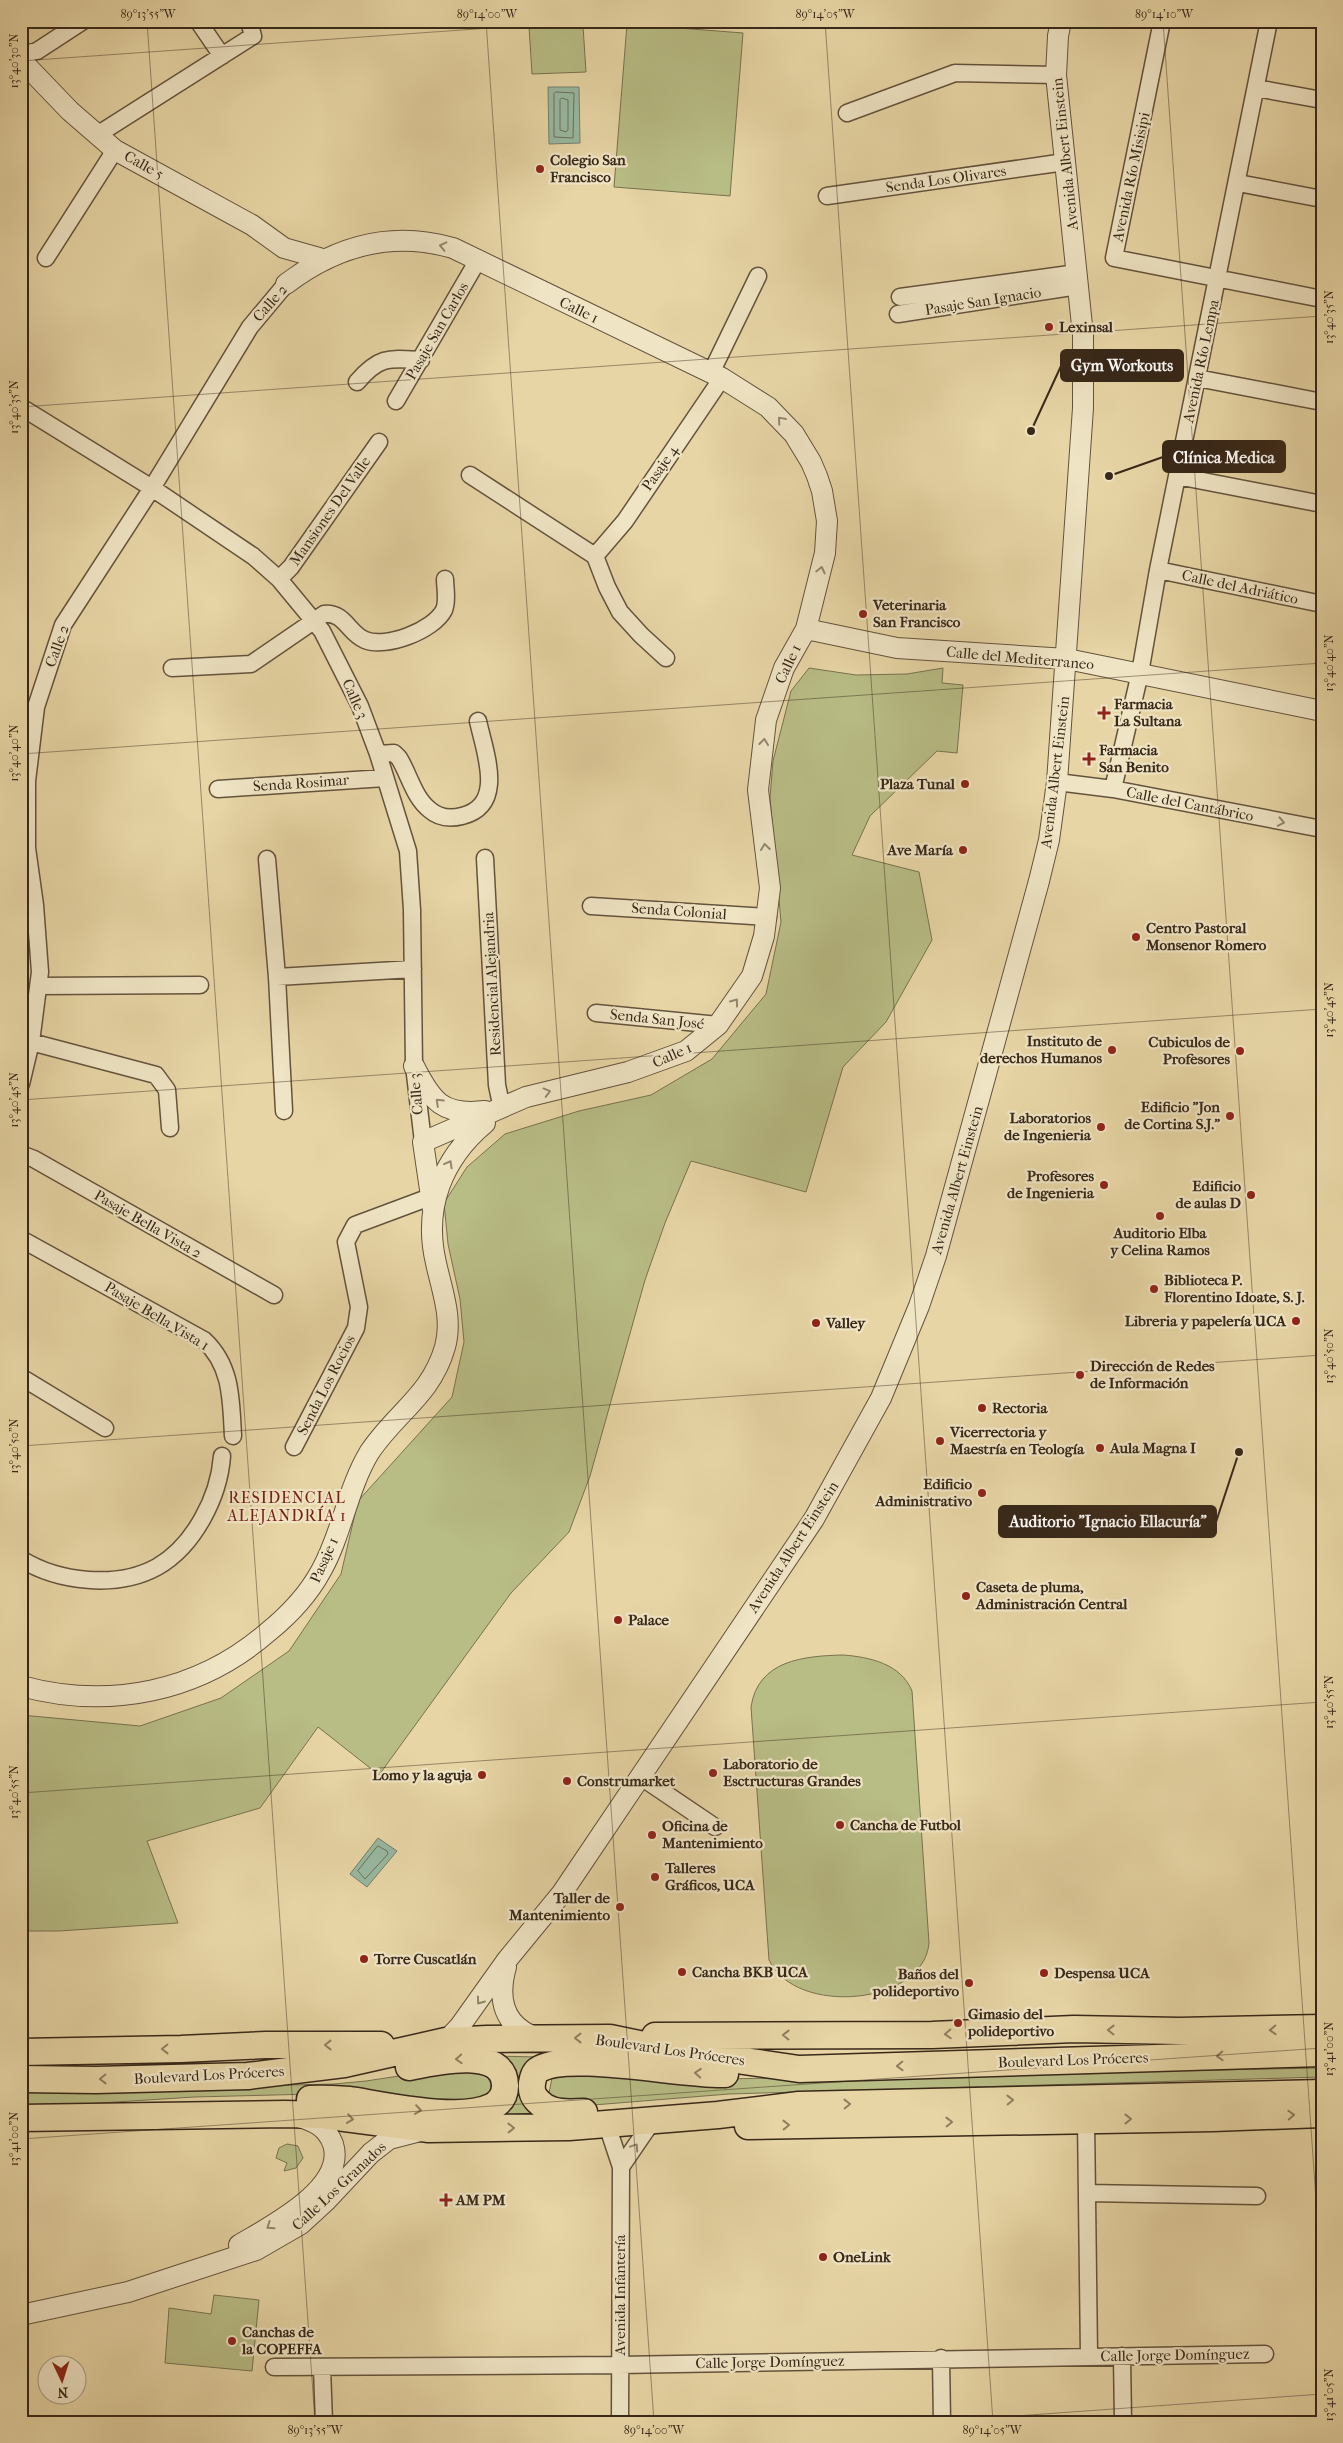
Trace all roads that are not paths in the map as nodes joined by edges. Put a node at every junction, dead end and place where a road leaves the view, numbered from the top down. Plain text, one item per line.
1 (83, 21) edge
2 (198, 21) edge
3 (250, 21) edge
4 (1061, 21) edge
5 (1162, 21) edge
6 (1269, 21) edge
7 (21, 54) edge
8 (222, 56) junction
9 (21, 60) edge
10 (1056, 75) junction
11 (1256, 88) junction
12 (1322, 100) edge
13 (847, 113) dead end
14 (97, 136) junction
15 (115, 150) junction
16 (1065, 162) junction
17 (1238, 183) junction
18 (827, 196) dead end
19 (1322, 199) edge
20 (284, 248) junction
21 (46, 258) dead end
22 (323, 259) junction
23 (478, 260) junction
24 (758, 276) dead end
25 (1218, 279) junction
26 (1073, 280) junction
27 (286, 284) junction
28 (900, 297) dead end
29 (1322, 299) edge
30 (898, 314) dead end
31 (421, 360) junction
32 (716, 375) junction
33 (1197, 378) junction
34 (357, 382) dead end
35 (396, 401) dead end
36 (1322, 402) edge
37 (21, 407) edge
38 (379, 442) dead end
39 (470, 476) dead end
40 (1178, 476) junction
41 (152, 488) junction
42 (1322, 504) edge
43 (595, 556) junction
44 (1158, 570) junction
45 (279, 579) junction
46 (445, 579) dead end
47 (1322, 604) edge
48 (314, 621) junction
49 (806, 629) junction
50 (666, 658) dead end
51 (1067, 659) junction
52 (172, 668) dead end
53 (1140, 673) junction
54 (1322, 711) edge
55 (478, 721) dead end
56 (378, 754) junction
57 (385, 778) junction
58 (1057, 782) junction
59 (218, 789) dead end
60 (1113, 789) junction
61 (1322, 830) edge
62 (24, 848) edge
63 (485, 858) dead end
64 (267, 859) dead end
65 (591, 906) dead end
66 (768, 917) junction
67 (413, 969) junction
68 (277, 977) junction
69 (200, 985) dead end
70 (39, 986) junction
71 (596, 1013) dead end
72 (718, 1025) junction
73 (31, 1042) junction
74 (414, 1066) junction
75 (21, 1084) edge
76 (502, 1109) junction
77 (284, 1111) dead end
78 (170, 1128) dead end
79 (422, 1142) junction
80 (21, 1154) edge
81 (432, 1204) junction
82 (21, 1239) edge
83 (274, 1295) dead end
84 (21, 1377) edge
85 (105, 1428) dead end
86 (233, 1436) dead end
87 (294, 1447) dead end
88 (222, 1456) dead end
89 (21, 1559) edge
90 (21, 1686) edge
91 (641, 1778) junction
92 (716, 1827) dead end
93 (507, 1960) junction
94 (1322, 2028) edge
95 (540, 2038) junction
96 (610, 2038) junction
97 (446, 2041) junction
98 (1322, 2045) edge
99 (21, 2052) edge
100 (1286, 2053) junction
101 (1322, 2053) edge
102 (799, 2069) junction
103 (248, 2076) junction
104 (21, 2079) edge
105 (1322, 2093) edge
106 (1284, 2095) junction
107 (1322, 2099) edge
108 (799, 2105) junction
109 (285, 2114) junction
110 (1322, 2114) edge
111 (143, 2115) junction
112 (21, 2118) edge
113 (1086, 2119) junction
114 (611, 2125) junction
115 (649, 2126) junction
116 (429, 2129) junction
117 (621, 2167) junction
118 (1087, 2193) junction
119 (1257, 2196) dead end
120 (196, 2271) junction
121 (21, 2314) edge
122 (1265, 2354) dead end
123 (1089, 2356) junction
124 (1122, 2356) junction
125 (941, 2358) junction
126 (620, 2365) junction
127 (274, 2367) dead end
128 (322, 2368) junction
129 (324, 2422) edge
130 (620, 2422) edge
131 (942, 2422) edge
132 (1123, 2422) edge

1 - 7 street
2 - 8 street
3 - 8 street
4 - 10 street, Avenida Albert Einstein
5 - 25 street, Avenida Río Misisipi
6 - 11 street, Avenida Río Lempa
8 - 14 street
9 - 14 street, Calle 5
10 - 13 street
10 - 16 street, Avenida Albert Einstein
11 - 12 street
11 - 17 street, Avenida Río Lempa
14 - 15 street, Calle 5
15 - 20 street, Calle 5
15 - 21 street
16 - 18 street, Senda Los Olivares
16 - 26 street, Avenida Albert Einstein
17 - 19 street
17 - 25 street, Avenida Río Lempa
20 - 22 street, Calle 5
20 - 27 street
23 -> 22 street, Calle 1
22 - 27 street, Calle 2
23 - 31 street, Pasaje San Carlos
23 - 32 street, Calle 1
24 - 32 street, Pasaje 4
25 - 29 street
25 - 33 street, Avenida Río Lempa
26 - 28 street
26 - 30 street, Pasaje San Ignacio
26 - 51 street, Avenida Albert Einstein
27 - 41 street, Calle 2
31 - 34 street
31 - 35 street, Pasaje San Carlos
32 - 43 street, Pasaje 4
49 -> 32 street, Calle 1
33 - 36 street
33 - 40 street, Avenida Río Lempa
37 - 41 street, Calle 3
38 - 45 street, Mansiones Del Valle
39 - 43 street
40 - 42 street
40 - 44 street, Avenida Río Lempa
41 - 45 street, Calle 3
41 - 62 street, Calle 2
43 - 50 street
44 - 47 street, Calle del Adriático
44 - 53 street, Avenida Río Lempa
45 - 48 street, Calle 3
46 - 48 street
48 - 52 street
48 - 56 street, Calle 3
49 - 51 street, Calle del Mediterraneo
66 -> 49 street, Calle 1
51 - 53 street, Calle del Mediterraneo
51 - 58 street, Avenida Albert Einstein
53 - 54 street, Calle del Mediterraneo
53 - 60 street, Avenida Río Lempa
55 - 56 street
56 - 57 street, Calle 3
57 - 59 street, Senda Rosimar
57 - 67 street, Calle 3
58 - 60 street, Calle del Cantábrico
58 - 91 street, Avenida Albert Einstein
60 -> 61 street, Calle del Cantábrico
62 - 70 street, Calle 2
63 - 76 street, Residencial Alejandria
64 - 68 street
65 - 66 street, Senda Colonial
72 -> 66 street, Calle 1
67 - 68 street
67 - 74 street, Calle 3
68 - 77 street
69 - 70 street
70 - 73 street, Calle 2
71 - 72 street, Senda San José
76 -> 72 street, Calle 1
73 - 75 street, Calle 2
73 - 78 street
76 -> 74 street
74 - 79 street, Calle 3
76 - 79 street, Calle 1
81 -> 76 street
79 - 81 street
80 - 83 street, Pasaje Bella Vista 2
81 - 87 street, Senda Los Rocios
81 - 90 street, Pasaje 1
82 - 86 street, Pasaje Bella Vista 1
84 - 85 street
88 - 89 street
91 - 92 street
91 - 93 street, Avenida Albert Einstein
93 - 95 street
93 -> 97 street, Avenida Albert Einstein
94 -> 96 highway
96 -> 95 highway, Boulevard Los Próceres
95 - 97 highway, Boulevard Los Próceres
96 - 102 highway, Boulevard Los Próceres
97 -> 99 highway
97 - 103 highway, Boulevard Los Próceres
98 - 100 highway
100 - 101 highway, Boulevard Los Próceres
100 -> 102 highway, Boulevard Los Próceres
102 -> 108 highway
103 -> 104 highway, Boulevard Los Próceres
111 -> 103 highway
105 - 106 highway
106 - 107 highway
108 -> 106 highway
108 - 114 highway
109 - 111 highway
109 -> 116 highway
109 -> 120 street, Calle Los Granados
113 -> 110 highway
111 - 112 highway
115 -> 113 highway
113 - 118 street
114 - 115 highway
116 -> 114 highway
114 - 117 street, Avenida Infantería
117 -> 115 street
116 - 120 street, Calle Los Granados
117 - 126 street, Avenida Infantería
118 - 119 street
118 - 123 street
120 - 121 street, Calle Los Granados
122 - 124 street, Calle Jorge Domínguez
123 - 124 street, Calle Jorge Domínguez
123 - 125 street, Calle Jorge Domínguez
124 - 132 street
125 - 126 street, Calle Jorge Domínguez
125 - 131 street
126 - 128 street, Calle Jorge Domínguez
126 - 130 street, Avenida Infantería
127 - 128 street, Calle Jorge Domínguez
128 - 129 street

